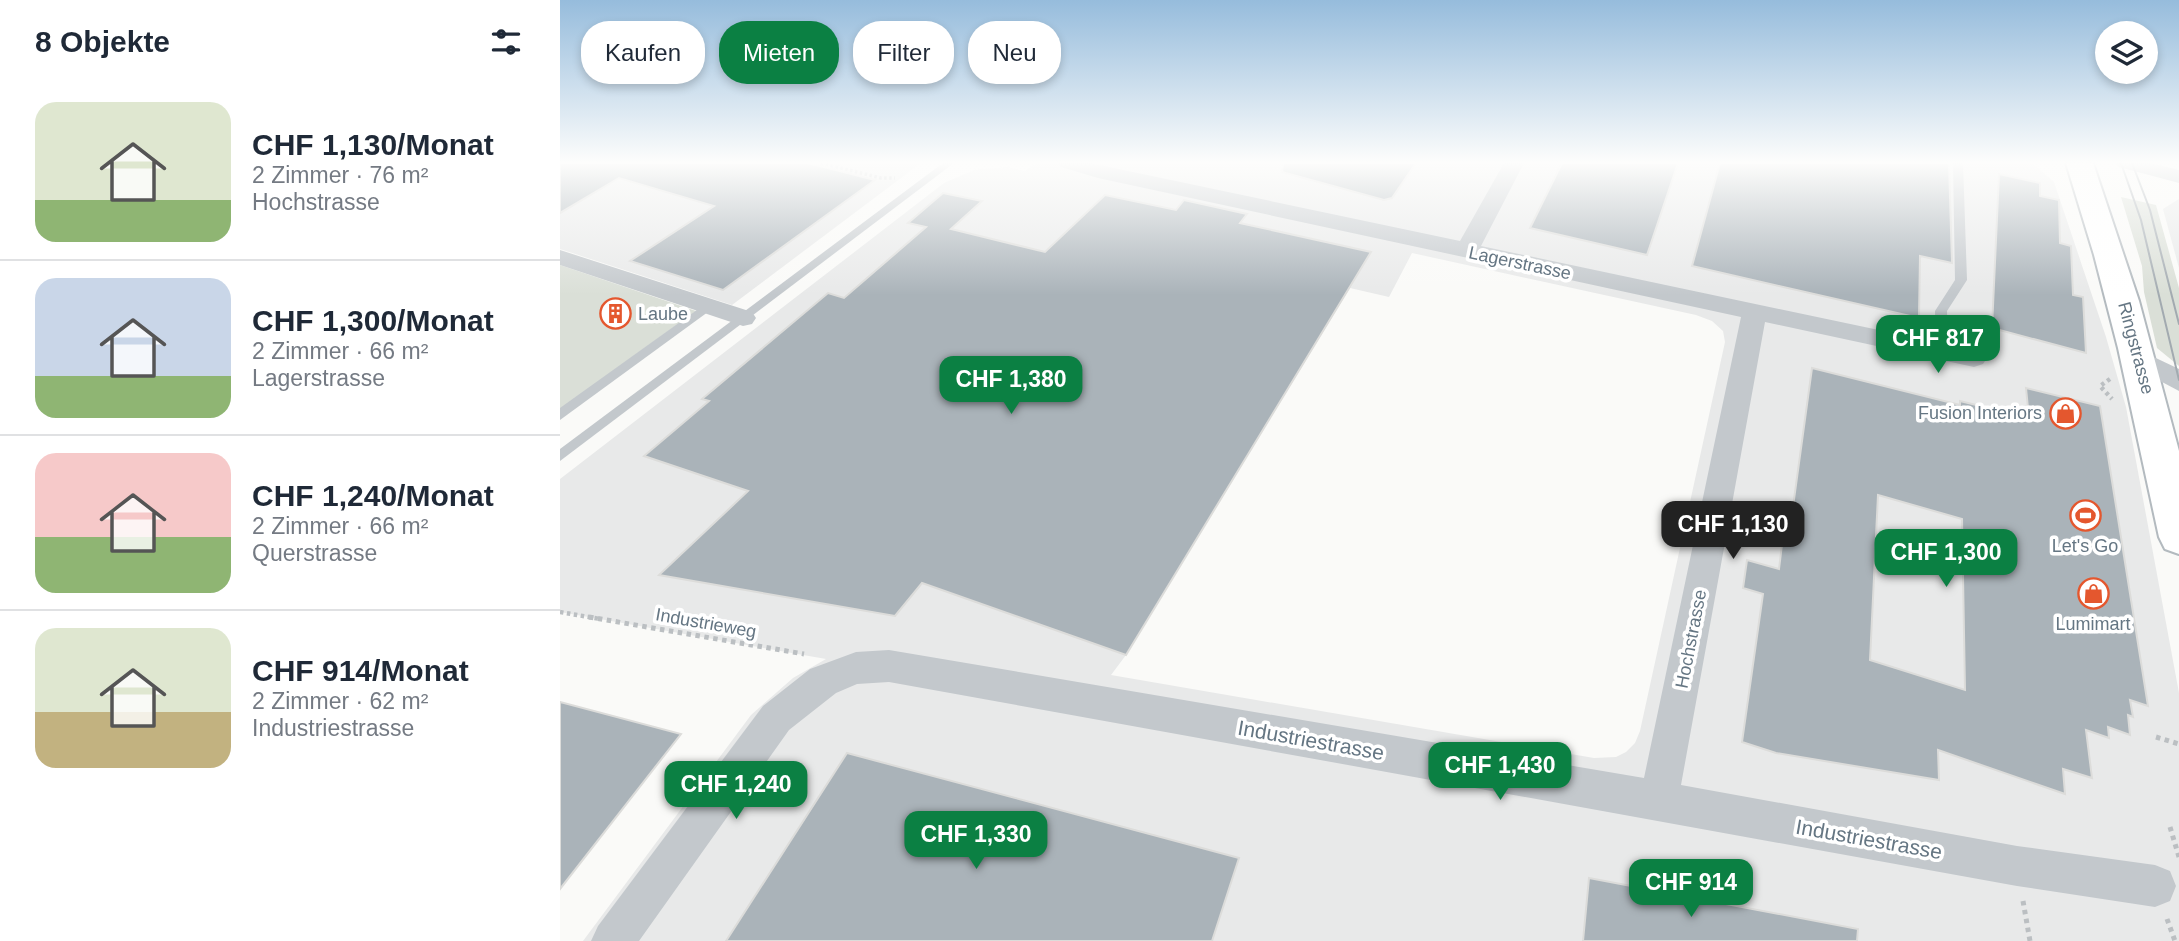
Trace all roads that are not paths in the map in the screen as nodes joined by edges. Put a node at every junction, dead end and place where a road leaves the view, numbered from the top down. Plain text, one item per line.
1 (891, 207) edge
2 (1261, 207) edge
3 (1490, 207) edge
4 (1959, 207) edge
5 (2094, 207) edge
6 (1466, 251) junction
7 (560, 257) edge
8 (708, 306) junction
9 (1754, 313) junction
10 (743, 318) junction
11 (1942, 352) junction
12 (1973, 358) dead end
13 (2139, 359) junction
14 (2179, 381) edge
15 (560, 415) edge
16 (560, 456) edge
17 (2179, 537) edge
18 (1659, 800) junction
19 (2155, 886) dead end
20 (613, 941) edge

1 - 10 lane
2 - 6 street, Lagerstrasse
3 - 6 street
4 - 11 lane
5 - 13 main road, Ringstrasse
6 - 9 street, Lagerstrasse
7 - 8 street
8 - 10 street
8 - 15 lane
9 - 11 street, Lagerstrasse
9 - 18 street, Hochstrasse
10 - 16 lane
11 - 12 street, Lagerstrasse
13 - 14 street
13 - 17 main road, Ringstrasse
18 - 19 street, Industriestrasse
18 - 20 street, Industriestrasse

